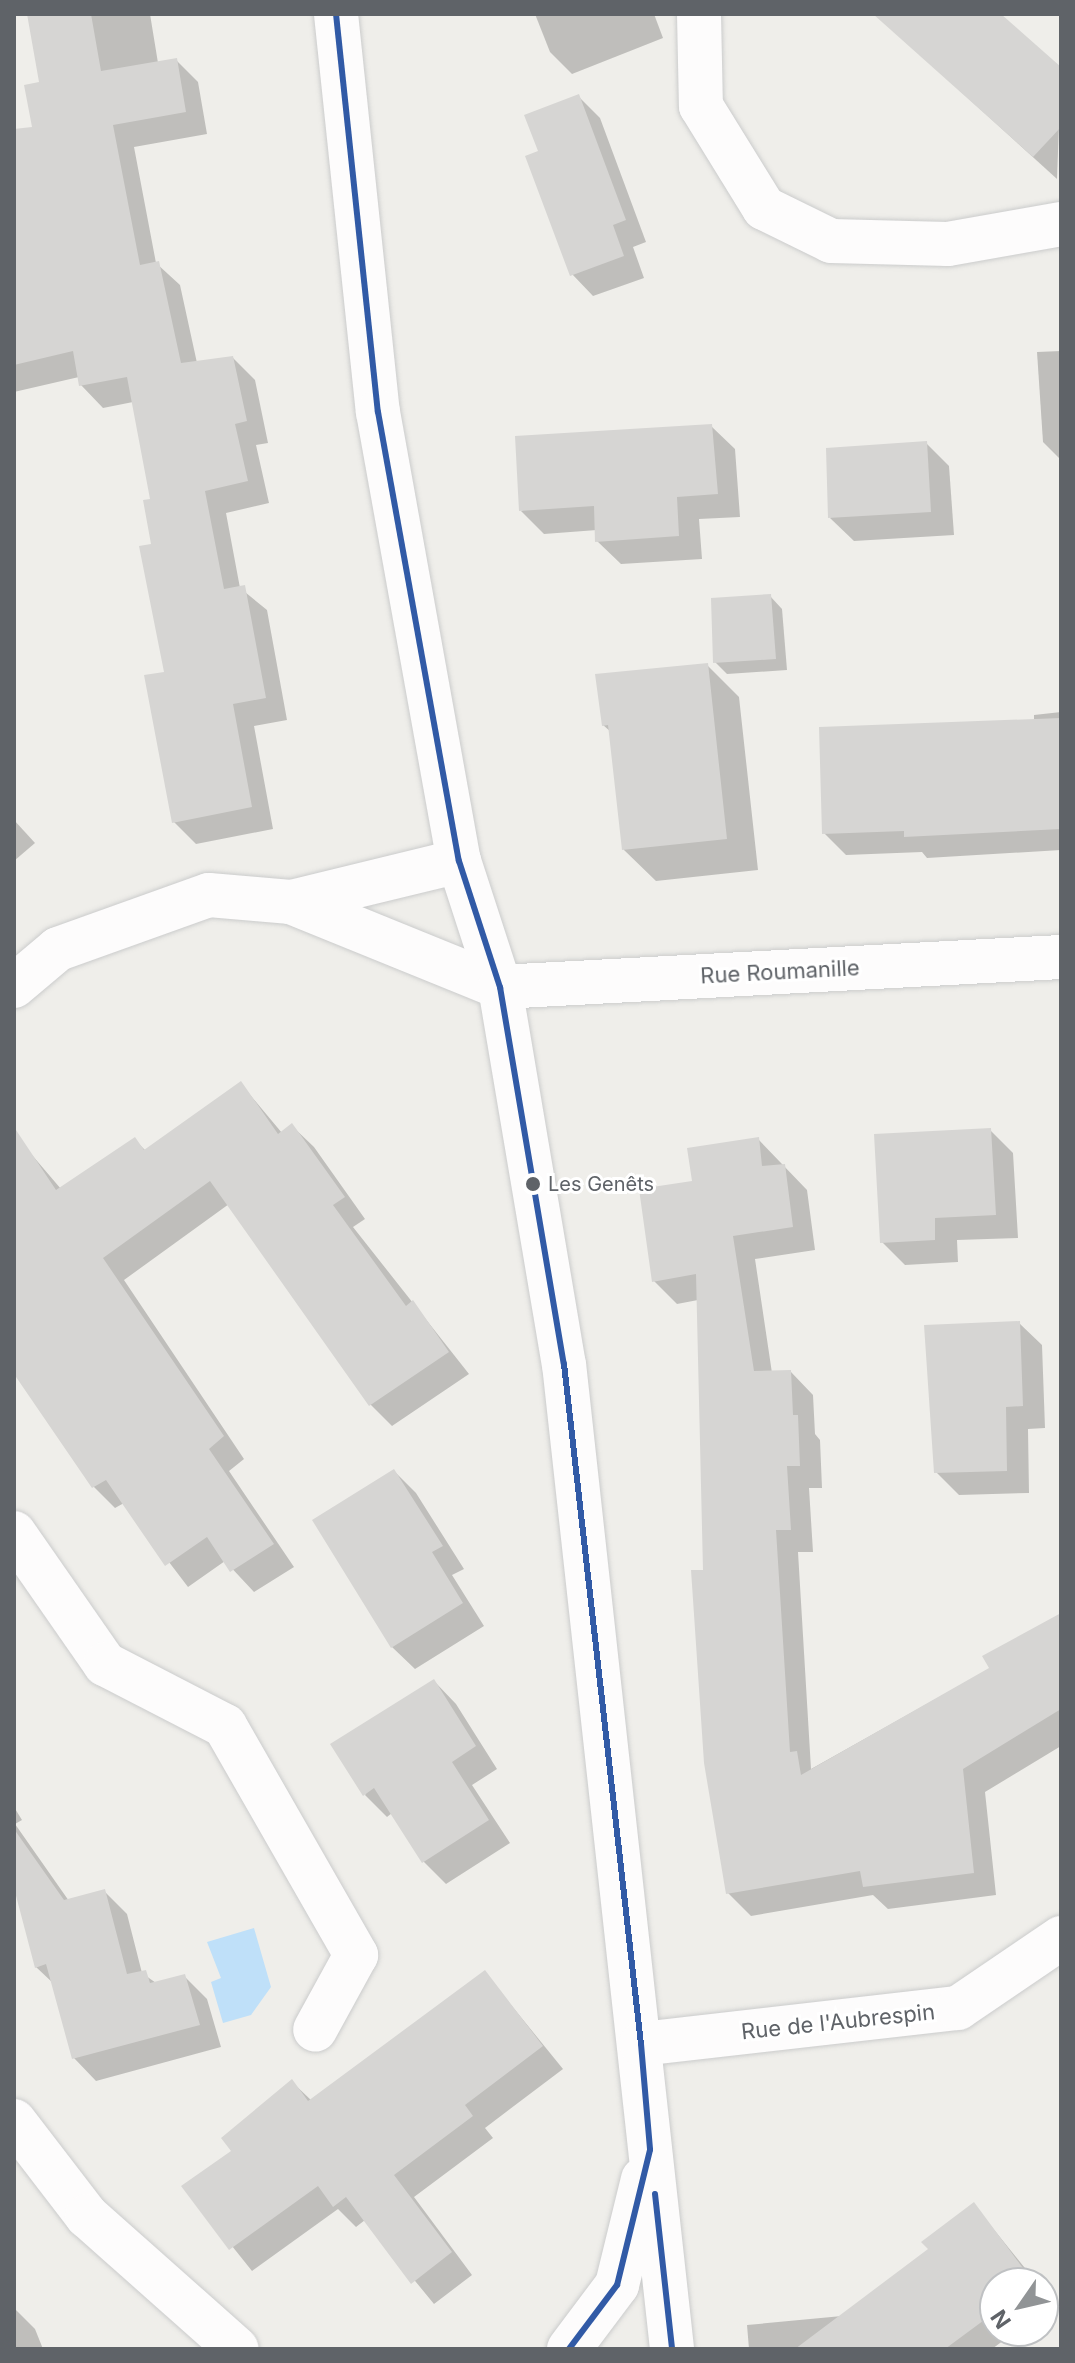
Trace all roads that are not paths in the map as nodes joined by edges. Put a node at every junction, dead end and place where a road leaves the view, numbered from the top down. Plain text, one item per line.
1 (336, 14) edge
2 (699, 14) edge
3 (1061, 224) edge
4 (459, 861) junction
5 (291, 902) junction
6 (1061, 957) edge
7 (14, 986) edge
8 (500, 987) junction
9 (14, 1533) edge
10 (1061, 1938) edge
11 (315, 2030) dead end
12 (641, 2044) junction
13 (14, 2121) edge
14 (650, 2150) junction
15 (237, 2349) edge
16 (569, 2349) edge
17 (672, 2349) edge

1 - 4 street
2 - 3 street
4 - 5 street
4 - 8 street
5 - 7 street
5 - 8 street
6 - 8 street, Rue Roumanille
8 - 12 street
9 - 11 street
10 - 12 street, Rue de l'Aubrespin
12 - 14 street
13 - 15 street
14 - 16 street
14 - 17 street

